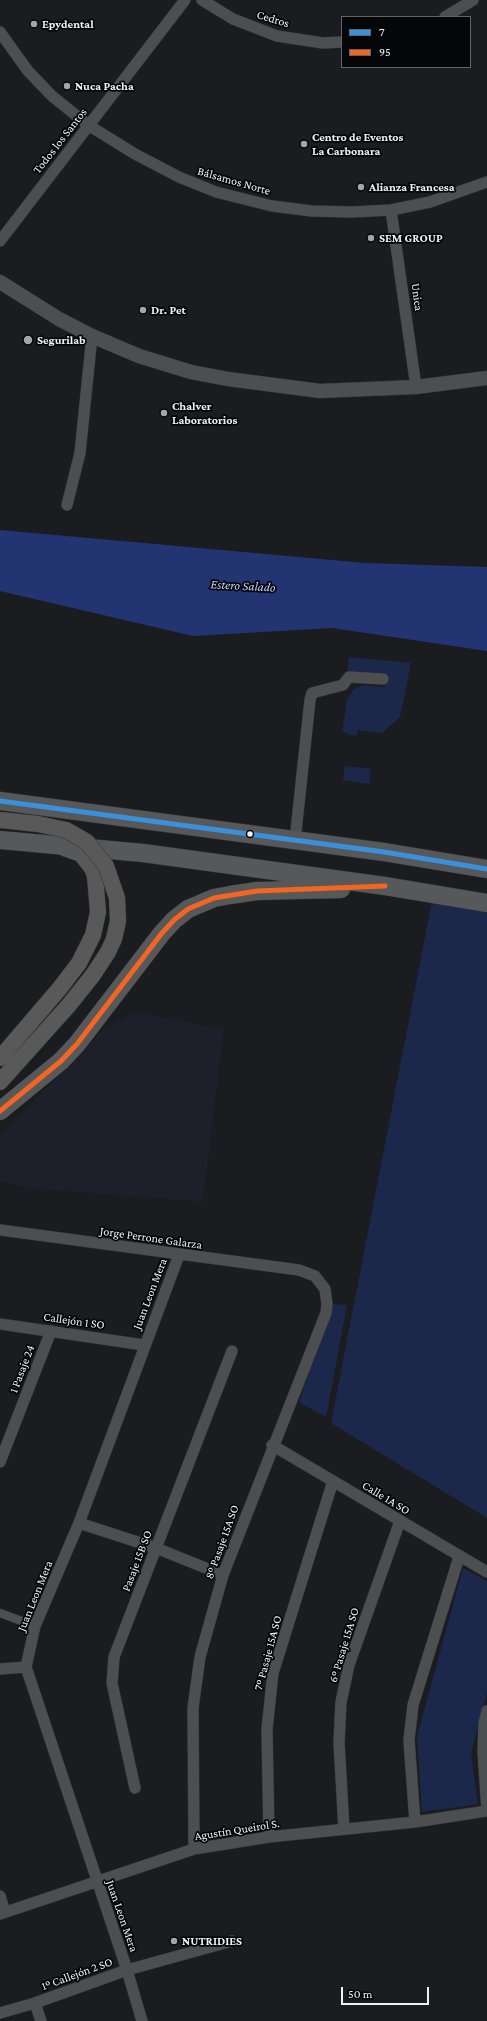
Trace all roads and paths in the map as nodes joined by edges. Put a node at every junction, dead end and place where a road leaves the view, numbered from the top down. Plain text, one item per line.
1 (185, 0) edge
2 (202, 0) edge
3 (473, 0) edge
4 (447, 16) edge
5 (0, 32) edge
6 (341, 42) edge
7 (88, 125) junction
8 (487, 182) edge
9 (391, 210) junction
10 (0, 241) edge
11 (0, 282) edge
12 (92, 336) junction
13 (487, 370) edge
14 (487, 378) edge
15 (455, 381) junction
16 (416, 387) junction
17 (67, 505) dead end
18 (383, 679) dead end
19 (0, 801) edge
20 (0, 820) edge
21 (0, 840) edge
22 (295, 841) junction
23 (53, 846) junction
24 (487, 869) edge
25 (385, 886) junction
26 (487, 903) edge
27 (0, 1058) edge
28 (0, 1082) edge
29 (0, 1111) edge
30 (0, 1230) edge
31 (179, 1255) junction
32 (299, 1270) joint
33 (0, 1324) edge
34 (51, 1331) junction
35 (144, 1345) junction
36 (232, 1351) dead end
37 (272, 1445) junction
38 (0, 1462) edge
39 (332, 1481) junction
40 (400, 1521) junction
41 (80, 1523) junction
42 (156, 1548) junction
43 (459, 1557) junction
44 (487, 1572) edge
45 (223, 1575) junction
46 (0, 1613) edge
47 (35, 1626) junction
48 (26, 1667) junction
49 (0, 1669) edge
50 (487, 1710) edge
51 (135, 1788) dead end
52 (487, 1811) edge
53 (415, 1822) junction
54 (344, 1829) junction
55 (269, 1837) junction
56 (194, 1849) junction
57 (97, 1882) junction
58 (0, 1896) edge
59 (3, 1913) edge
60 (232, 1941) dead end
61 (127, 1970) junction
62 (35, 2003) junction
63 (0, 2013) edge
64 (41, 2021) edge
65 (142, 2021) edge

1 - 7 street, Todos los Santos
2 - 6 street, Cedros
3 - 4 street
5 - 7 street, Bálsamos Norte
7 - 9 street, Bálsamos Norte
7 - 10 street, Todos los Santos
8 - 9 street, Bálsamos Norte
9 - 16 street, Unica
11 - 12 street
12 - 16 street
12 - 17 street
13 - 15 street
14 - 15 street
15 - 16 street
18 - 22 street
19 - 22 main road
20 - 28 main road, bridge
21 - 23 main road
22 - 24 main road
23 - 25 main road
23 - 27 main road
25 - 26 main road
25 - 29 main road
30 - 31 street, Jorge Perrone Galarza
31 - 32 street, Jorge Perrone Galarza
31 - 35 street, Juan Leon Mera
32 - 37 street, 8º Pasaje 15A SO
33 - 34 street, Callejón 1 SO
34 - 35 street, Callejón 1 SO
34 - 38 street, 1 Pasaje 24
35 - 41 street, Juan Leon Mera
36 - 42 street, Pasaje 15B SO
37 - 39 street, Calle 1A SO
37 - 45 street, 8º Pasaje 15A SO
39 - 40 street, Calle 1A SO
39 - 55 street, 7º Pasaje 15A SO
40 - 43 street, Calle 1A SO
40 - 54 street, 6º Pasaje 15A SO
41 - 42 street
41 - 47 street, Juan Leon Mera
42 - 45 street
42 - 51 street, Pasaje 15B SO
43 - 44 street, Calle 1A SO
43 - 53 street
45 - 56 street, 8º Pasaje 15A SO
46 - 47 street
47 - 48 street, Juan Leon Mera
48 - 49 street
48 - 57 street, Juan Leon Mera
50 - 52 street
52 - 53 street, Agustín Queirol S.
53 - 54 street, Agustín Queirol S.
54 - 55 street, Agustín Queirol S.
55 - 56 street, Agustín Queirol S.
56 - 57 street, Agustín Queirol S.
57 - 59 street, Agustín Queirol S.
57 - 61 street, Juan Leon Mera
58 - 59 street
60 - 61 street, 1º Callejón 2 SO
61 - 62 street, 1º Callejón 2 SO
61 - 65 street, Juan Leon Mera
62 - 63 street, 1º Callejón 2 SO
62 - 64 street

